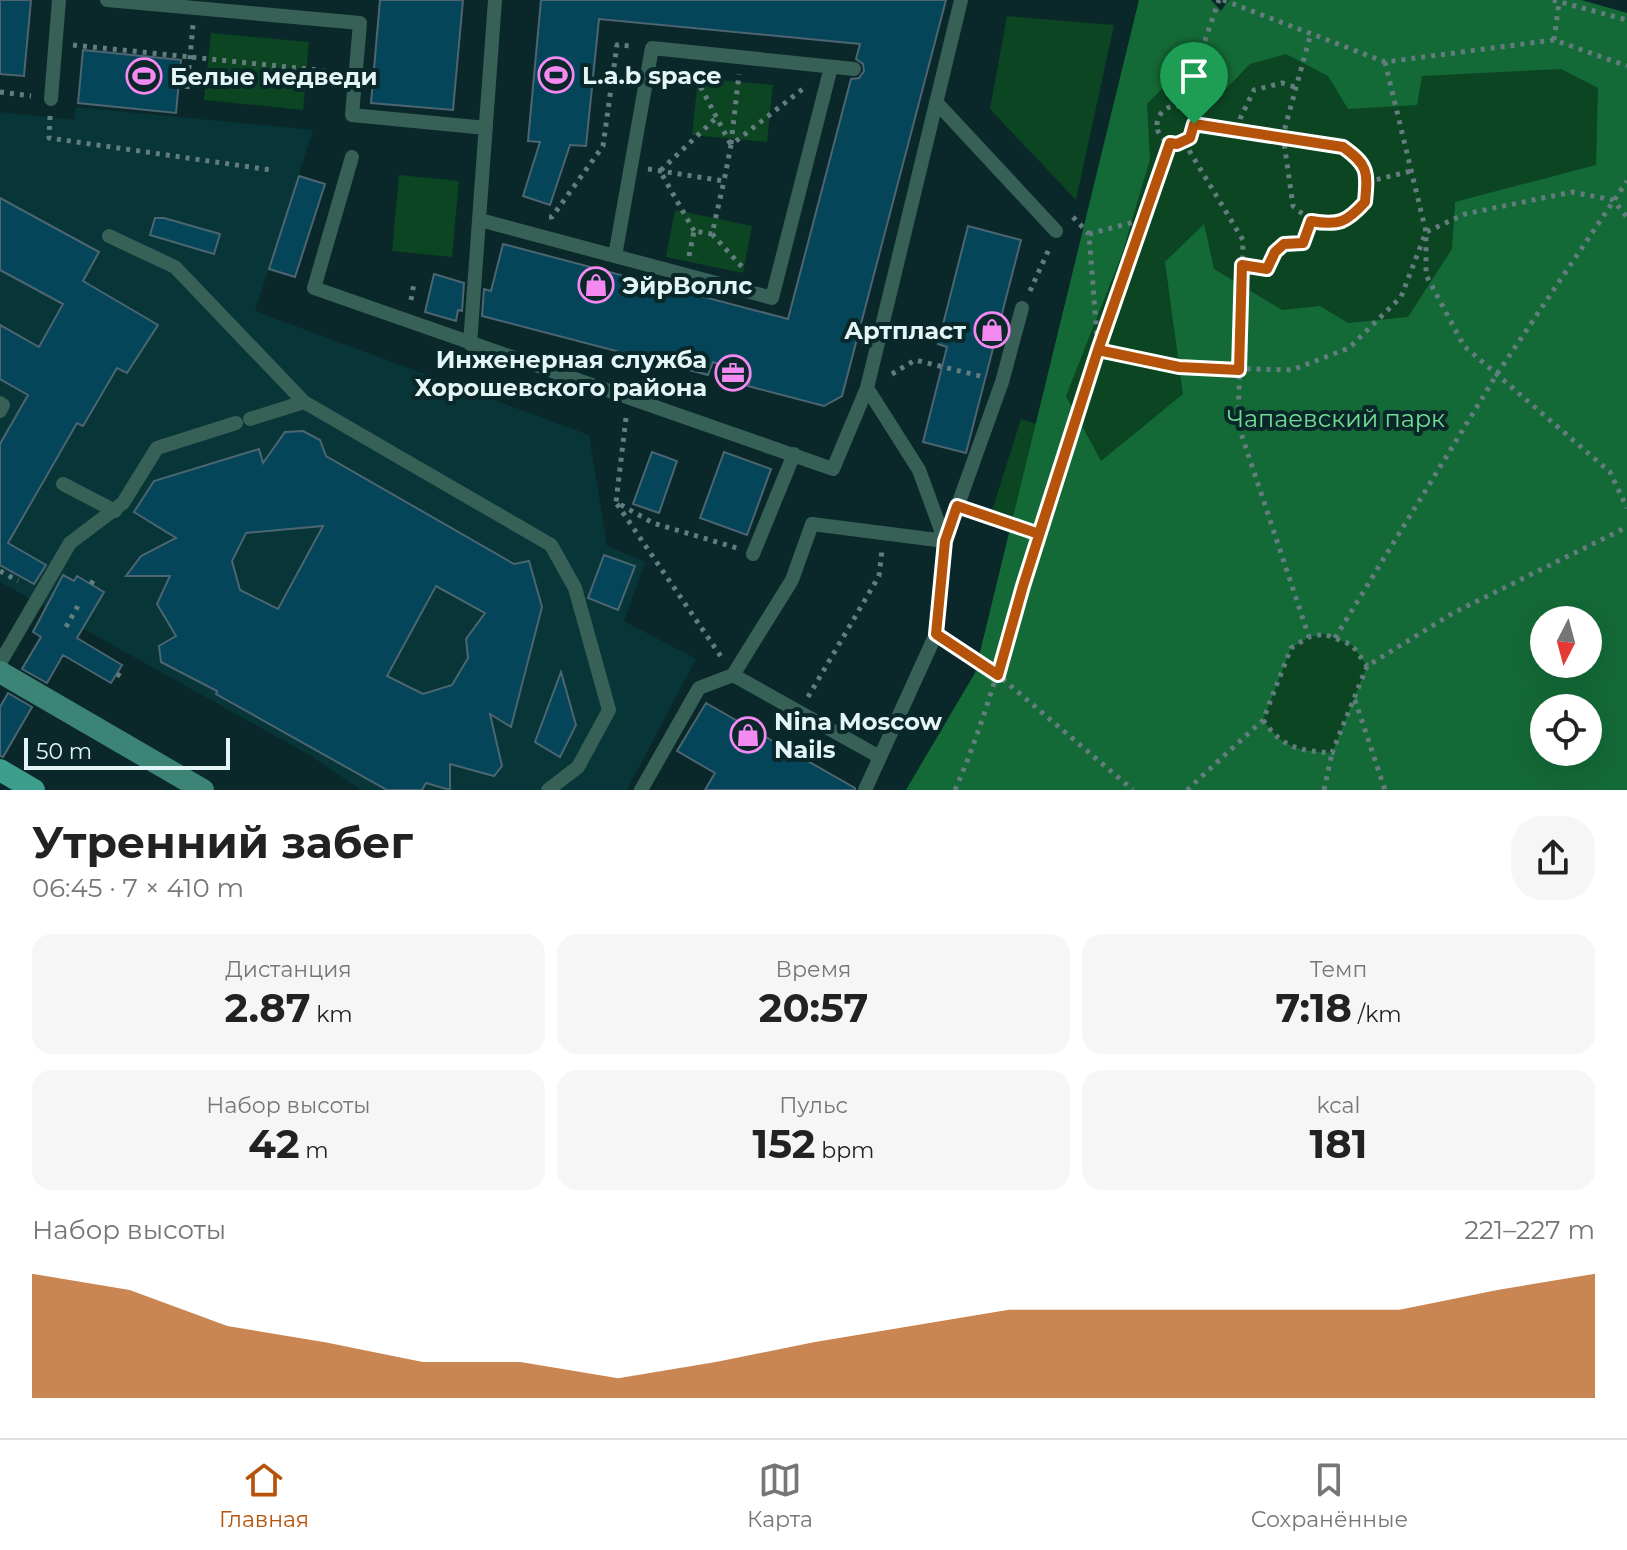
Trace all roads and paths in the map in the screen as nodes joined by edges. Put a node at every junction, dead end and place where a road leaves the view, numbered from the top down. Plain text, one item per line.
1 (59, 0) edge
2 (107, 0) edge
3 (495, 0) edge
4 (961, 0) edge
5 (1221, 0) edge
6 (1556, 1) edge
7 (194, 8) junction
8 (1627, 20) edge
9 (1311, 33) junction
10 (1554, 40) junction
11 (56, 43) junction
12 (652, 48) junction
13 (190, 57) junction
14 (741, 57) junction
15 (1385, 62) junction
16 (1627, 66) edge
17 (831, 67) junction
18 (854, 69) dead end
19 (356, 74) junction
20 (1295, 87) junction
21 (187, 89) dead end
22 (0, 92) edge
23 (51, 99) junction
24 (936, 102) junction
25 (1182, 107) junction
26 (717, 117) junction
27 (1194, 124) junction
28 (486, 128) junction
29 (1239, 129) junction
30 (1283, 135) junction
31 (1184, 142) junction
32 (1170, 143) junction
33 (731, 145) junction
34 (352, 157) dead end
35 (632, 166) junction
36 (271, 170) dead end
37 (660, 171) junction
38 (1411, 171) junction
39 (724, 181) junction
40 (1627, 181) edge
41 (1367, 182) junction
42 (1613, 200) junction
43 (538, 217) dead end
44 (1627, 217) edge
45 (1145, 219) junction
46 (480, 220) junction
47 (1311, 221) junction
48 (694, 231) junction
49 (1056, 231) joint
50 (1426, 232) junction
51 (109, 236) dead end
52 (615, 256) junction
53 (1242, 265) junction
54 (685, 275) junction
55 (1022, 308) joint
56 (470, 344) junction
57 (1098, 350) junction
58 (1239, 370) junction
59 (1497, 374) junction
60 (1002, 382) junction
61 (867, 388) junction
62 (628, 396) junction
63 (304, 402) junction
64 (0, 403) edge
65 (0, 411) edge
66 (794, 454) junction
67 (63, 484) dead end
68 (616, 502) junction
69 (957, 506) junction
70 (1627, 508) edge
71 (115, 511) junction
72 (1627, 527) edge
73 (885, 532) junction
74 (1039, 534) junction
75 (945, 541) junction
76 (753, 554) joint
77 (0, 571) edge
78 (96, 576) dead end
79 (18, 581) dead end
80 (91, 584) dead end
81 (79, 604) dead end
82 (66, 627) dead end
83 (936, 634) junction
84 (1309, 637) junction
85 (1335, 638) junction
86 (0, 663) edge
87 (1367, 666) junction
88 (0, 672) edge
89 (117, 674) dead end
90 (733, 675) junction
91 (998, 675) junction
92 (125, 679) dead end
93 (1354, 699) junction
94 (799, 711) junction
95 (1263, 720) junction
96 (1332, 753) junction
97 (878, 756) junction
98 (0, 770) edge
99 (34, 790) edge
100 (203, 790) edge
101 (548, 790) edge
102 (641, 790) edge
103 (865, 790) edge
104 (955, 790) edge
105 (1133, 790) edge
106 (1187, 790) edge
107 (1324, 790) edge
108 (1385, 790) edge

1 - 11 lane
2 - 7 lane
3 - 28 lane
4 - 24 lane
5 - 9 path
5 - 25 path
6 - 8 path
6 - 10 path
7 - 13 path
7 - 19 lane
9 - 15 path
9 - 20 path
10 - 15 path
10 - 16 path
11 - 13 path
11 - 23 lane
12 - 14 lane
12 - 26 path
12 - 35 lane
12 - 43 path
13 - 19 path
13 - 21 path
14 - 17 lane
14 - 33 path
15 - 38 path
17 - 18 lane
17 - 33 path
17 - 54 lane
19 - 28 lane
20 - 29 path
20 - 30 path
22 - 23 path
23 - 36 path
24 - 49 lane
24 - 61 lane
25 - 27 path
25 - 32 path
26 - 33 path
26 - 37 path
27 - 29 path
27 - 31 path
28 - 46 lane
29 - 30 path
30 - 41 path
30 - 47 path
31 - 32 path
31 - 53 path
32 - 45 path
33 - 39 path
34 - 56 lane
35 - 37 path
35 - 52 lane
37 - 39 path
37 - 48 path
38 - 41 path
38 - 50 path
39 - 48 path
40 - 42 path
41 - 47 path
42 - 44 path
42 - 50 path
42 - 59 path
45 - 57 path
45 - 57 path
46 - 52 lane
46 - 56 lane
47 - 53 path
48 - 54 path
49 - 55 path
50 - 58 path
50 - 59 path
51 - 63 lane
52 - 54 lane
53 - 58 path
55 - 60 lane
56 - 62 lane
57 - 58 path
57 - 74 path
58 - 84 path
59 - 70 path
59 - 85 path
60 - 61 path
60 - 69 lane
61 - 66 lane
61 - 75 lane
62 - 66 lane
62 - 68 path
63 - 71 lane
63 - 101 lane
64 - 65 lane
66 - 76 lane
67 - 71 lane
68 - 76 path
68 - 90 path
69 - 74 path
69 - 75 lane
71 - 86 lane
72 - 87 path
73 - 75 lane
73 - 90 lane
73 - 94 path
74 - 91 path
75 - 83 lane
77 - 79 path
78 - 80 path
81 - 82 path
83 - 91 path
83 - 97 lane
84 - 85 path
84 - 95 path
85 - 87 path
87 - 93 path
88 - 100 main road
89 - 92 path
90 - 94 lane
90 - 102 lane
91 - 104 path
91 - 105 path
93 - 96 path
93 - 108 path
94 - 97 lane
95 - 96 path
95 - 106 path
96 - 107 path
97 - 103 lane
98 - 99 main road

